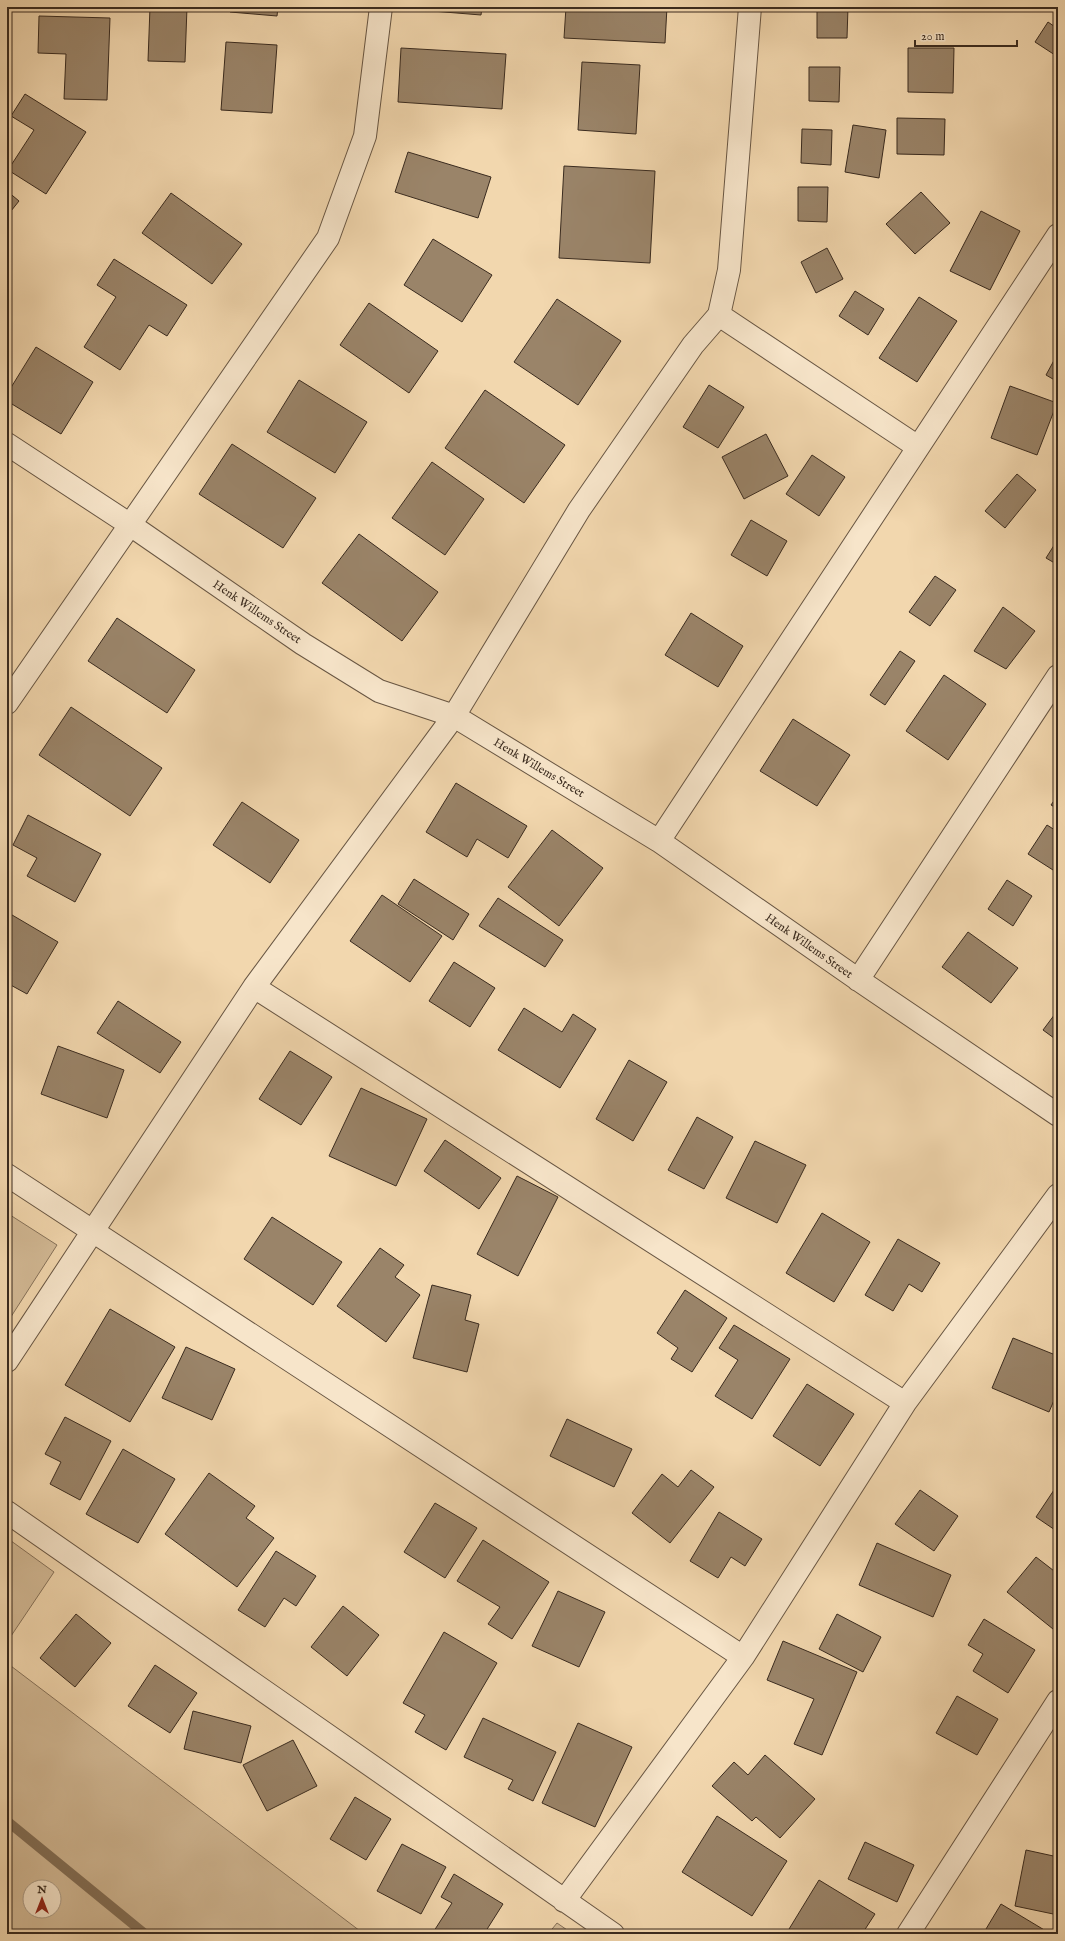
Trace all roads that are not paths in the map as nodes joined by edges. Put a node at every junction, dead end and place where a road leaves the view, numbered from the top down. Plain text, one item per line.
1 (381, 7) edge
2 (750, 7) edge
3 (1058, 235) edge
4 (719, 315) junction
5 (7, 444) edge
6 (918, 447) junction
7 (129, 524) junction
8 (1058, 676) edge
9 (7, 702) edge
10 (454, 716) junction
11 (659, 841) junction
12 (858, 980) junction
13 (254, 986) junction
14 (1058, 1115) edge
15 (7, 1175) edge
16 (1058, 1196) edge
17 (92, 1232) junction
18 (7, 1361) edge
19 (904, 1403) junction
20 (7, 1512) edge
21 (743, 1657) junction
22 (1058, 1701) edge
23 (564, 1901) junction
24 (613, 1934) edge
25 (908, 1934) edge

1 - 7 street
2 - 4 street
3 - 6 street
4 - 6 street
4 - 10 street
5 - 7 street, Henk Willems Street
6 - 11 street
7 - 9 street
7 - 10 street, Henk Willems Street
8 - 12 street
10 - 11 street, Henk Willems Street
10 - 13 street
11 - 12 street, Henk Willems Street
12 - 14 street, Henk Willems Street
13 - 17 street
13 - 19 street
15 - 17 street
16 - 19 street
17 - 18 street
17 - 21 street
19 - 21 street
20 - 23 street
21 - 23 street
22 - 25 street
23 - 24 street

